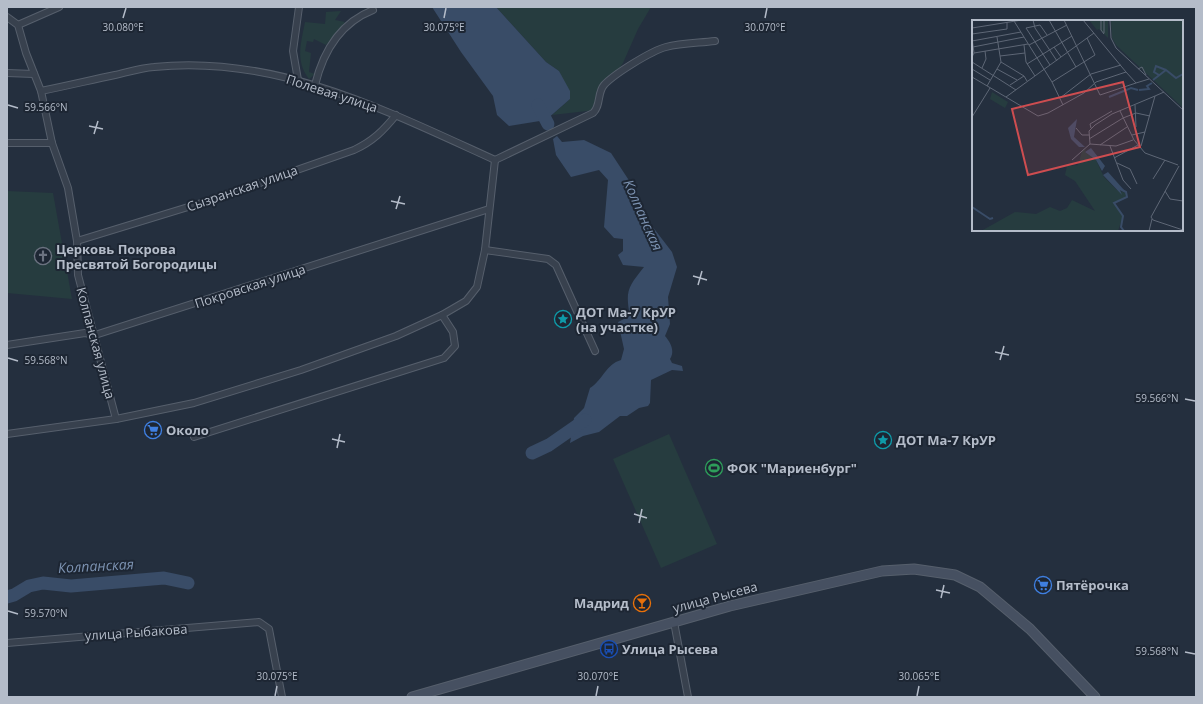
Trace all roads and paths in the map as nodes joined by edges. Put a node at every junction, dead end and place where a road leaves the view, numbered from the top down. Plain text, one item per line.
1 (59, 7) edge
2 (299, 7) edge
3 (373, 10) dead end
4 (7, 17) edge
5 (18, 25) junction
6 (715, 41) dead end
7 (7, 73) edge
8 (34, 74) junction
9 (298, 80) junction
10 (315, 85) junction
11 (41, 91) junction
12 (396, 115) junction
13 (7, 143) edge
14 (52, 144) junction
15 (495, 160) junction
16 (489, 210) junction
17 (77, 241) junction
18 (485, 250) junction
19 (442, 315) junction
20 (95, 335) junction
21 (7, 345) edge
22 (595, 351) dead end
23 (116, 419) junction
24 (7, 434) edge
25 (194, 437) dead end
26 (674, 622) junction
27 (7, 643) edge
28 (687, 696) edge
29 (282, 697) edge
30 (412, 697) edge
31 (1094, 697) edge

1 - 5 street
2 - 9 street
3 - 10 street
4 - 5 street
5 - 8 street, Колпанская улица
6 - 15 street
7 - 8 street
8 - 11 street, Колпанская улица
9 - 10 street, Полевая улица
9 - 11 street, Полевая улица
10 - 12 street, Полевая улица
11 - 14 street, Колпанская улица
12 - 15 street, Полевая улица
12 - 17 street, Сызранская улица
13 - 14 street
14 - 17 street, Колпанская улица
15 - 16 street
16 - 18 street
16 - 20 street, Покровская улица
17 - 20 street, Колпанская улица
18 - 19 street
18 - 22 street
19 - 23 street
19 - 25 street
20 - 21 street, Покровская улица
20 - 23 street, Колпанская улица
23 - 24 street
26 - 28 street
26 - 30 main road, улица Рысева
26 - 31 main road, улица Рысева
27 - 29 street, улица Рыбакова

